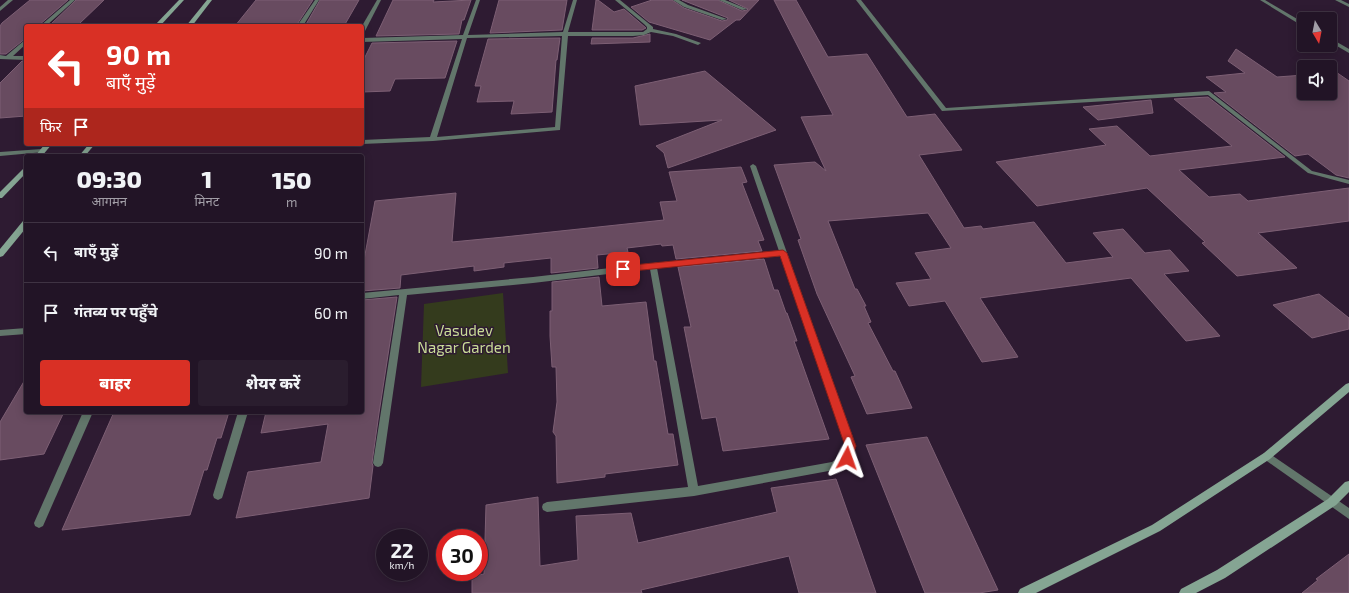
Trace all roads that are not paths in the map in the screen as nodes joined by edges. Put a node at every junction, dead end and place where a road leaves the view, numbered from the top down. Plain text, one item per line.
1 (12, 0) edge
2 (72, 0) edge
3 (182, 0) edge
4 (210, 0) edge
5 (317, 0) edge
6 (379, 0) edge
7 (478, 0) edge
8 (575, 0) edge
9 (617, 0) edge
10 (675, 0) edge
11 (721, 0) edge
12 (858, 0) edge
13 (1262, 0) edge
14 (1337, 0) edge
15 (1349, 6) edge
16 (0, 9) edge
17 (744, 9) dead end
18 (724, 20) dead end
19 (1297, 21) edge
20 (45, 24) edge
21 (159, 24) edge
22 (191, 24) edge
23 (301, 24) edge
24 (364, 27) edge
25 (650, 30) junction
26 (565, 34) junction
27 (465, 37) junction
28 (364, 40) edge
29 (698, 42) dead end
30 (24, 44) edge
31 (1337, 44) edge
32 (1349, 51) edge
33 (0, 57) edge
34 (8, 57) junction
35 (24, 58) edge
36 (433, 139) junction
37 (364, 142) edge
38 (47, 146) edge
39 (90, 146) edge
40 (0, 154) edge
41 (40, 154) edge
42 (84, 154) edge
43 (753, 166) dead end
44 (24, 171) edge
45 (1349, 182) edge
46 (0, 196) edge
47 (24, 225) edge
48 (783, 253) junction
49 (0, 254) edge
50 (653, 266) junction
51 (403, 292) junction
52 (364, 296) edge
53 (24, 331) edge
54 (0, 333) edge
55 (1349, 386) edge
56 (87, 414) edge
57 (242, 414) edge
58 (1267, 456) junction
59 (378, 463) dead end
60 (1349, 485) edge
61 (694, 491) junction
62 (218, 494) dead end
63 (1332, 502) junction
64 (547, 508) dead end
65 (1349, 514) edge
66 (39, 523) dead end
67 (1024, 593) edge
68 (1185, 593) edge

1 - 16 street
2 - 20 street
3 - 21 main road
4 - 22 main road
5 - 23 street
6 - 24 street
7 - 27 street
8 - 26 street
9 - 25 street
10 - 18 street
11 - 17 street
12 - 45 street
13 - 19 street
14 - 15 street
25 - 26 street
25 - 29 street
26 - 27 street
26 - 36 street
27 - 28 street
27 - 36 street
30 - 34 street
31 - 32 street
33 - 34 street
34 - 35 street
36 - 37 street
38 - 41 main road
39 - 42 main road
40 - 41 street
43 - 48 street
44 - 46 main road
47 - 49 main road
48 - 50 street
48 - 61 street
50 - 51 street
50 - 61 street
51 - 52 street
51 - 59 street
53 - 54 street
55 - 58 main road
56 - 66 street
57 - 62 street
58 - 63 street
58 - 67 main road
60 - 63 main road
61 - 64 street
63 - 65 street
63 - 68 main road

